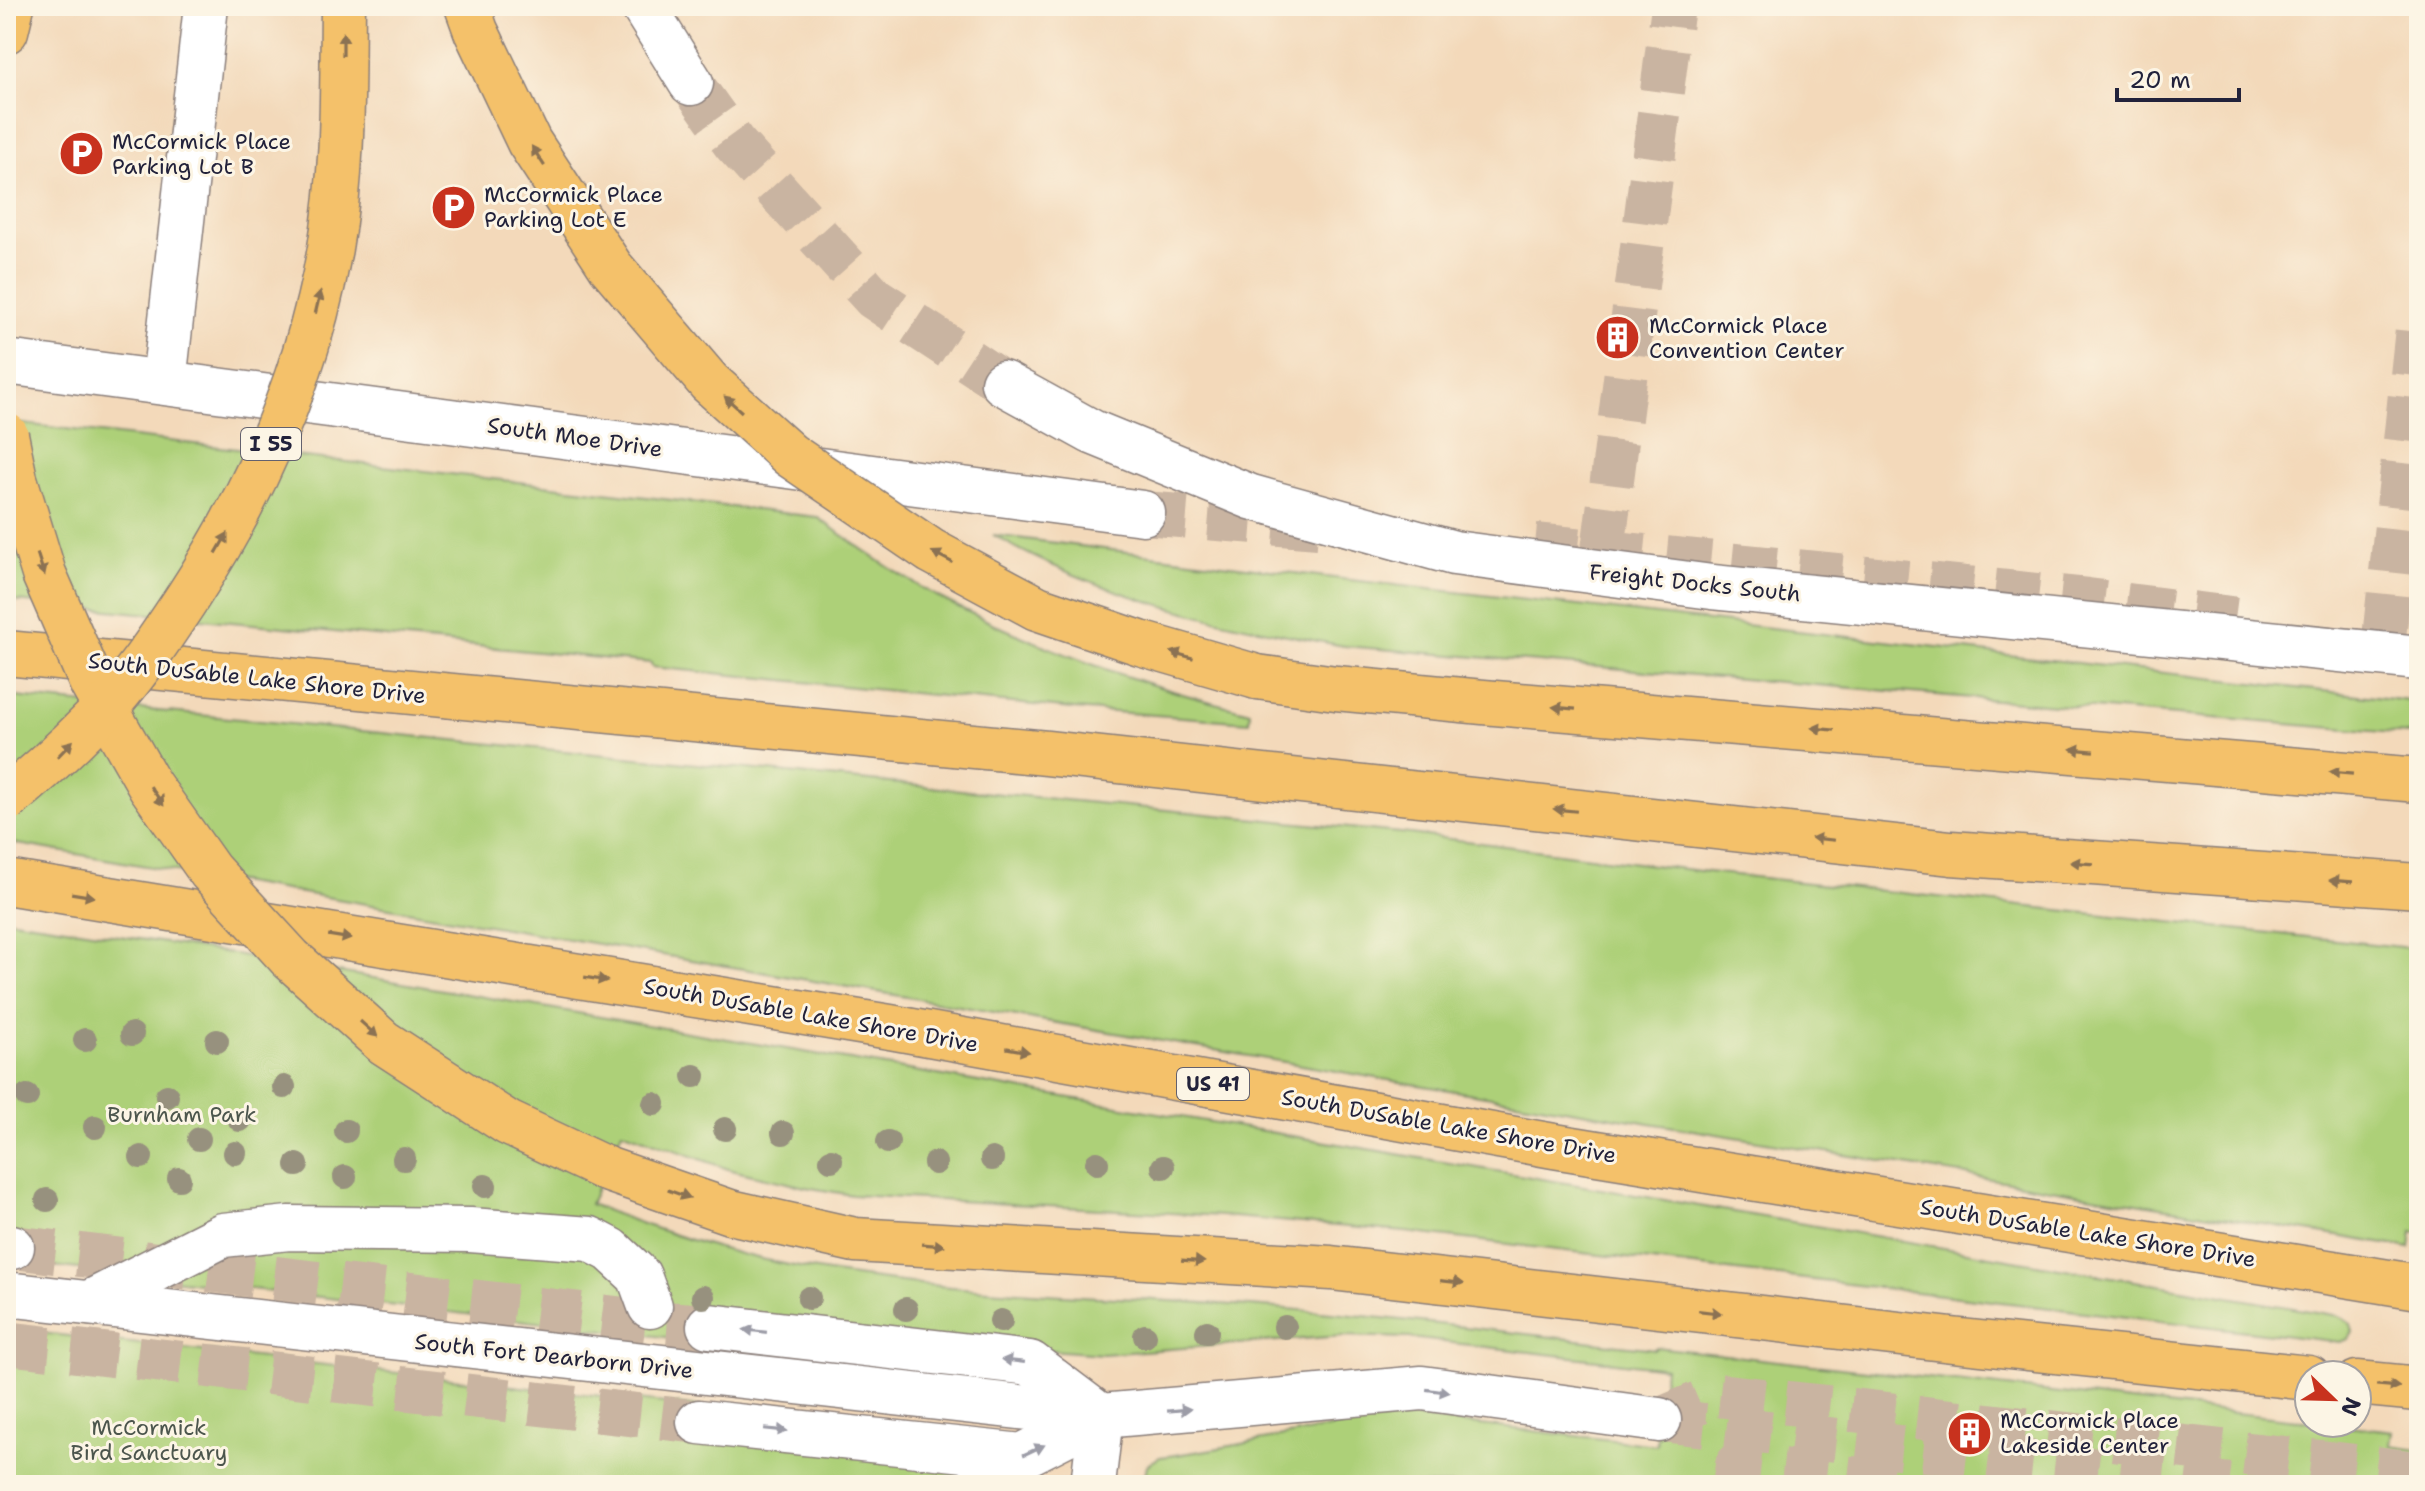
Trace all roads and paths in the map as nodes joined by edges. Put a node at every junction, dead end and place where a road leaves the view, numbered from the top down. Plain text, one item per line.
1 (12, 6) edge
2 (206, 6) edge
3 (343, 6) edge
4 (467, 6) edge
5 (643, 6) edge
6 (6, 31) edge
7 (691, 83) tunnel mouth
8 (6, 362) edge
9 (164, 382) junction
10 (1003, 383) tunnel mouth
11 (6, 435) edge
12 (1143, 513) tunnel mouth
13 (6, 653) edge
14 (2416, 658) edge
15 (2419, 780) edge
16 (6, 800) edge
17 (6, 882) edge
18 (2419, 886) edge
19 (2419, 1287) edge
20 (6, 1294) edge
21 (89, 1303) junction
22 (632, 1304) dead end
23 (709, 1326) tunnel mouth
24 (2293, 1376) edge
25 (2373, 1385) edge
26 (2419, 1389) edge
27 (1101, 1416) junction
28 (1659, 1420) tunnel mouth
29 (699, 1422) tunnel mouth
30 (1093, 1485) edge

1 - 6 highway
2 - 9 street
16 -> 3 highway, I 55, bridge
15 -> 4 highway, bridge
5 - 7 street
8 - 9 street, South Moe Drive
9 - 12 street, South Moe Drive
10 - 14 street, Freight Docks South
11 -> 24 highway, bridge
18 -> 13 highway, South DuSable Lake Shore Drive
17 -> 19 highway, South DuSable Lake Shore Drive / US 41
20 - 21 street, South Fort Dearborn Drive
21 - 22 street
21 - 27 street, South Fort Dearborn Drive
27 -> 23 street
25 -> 26 highway
27 -> 28 street
29 -> 27 street
27 - 30 street

